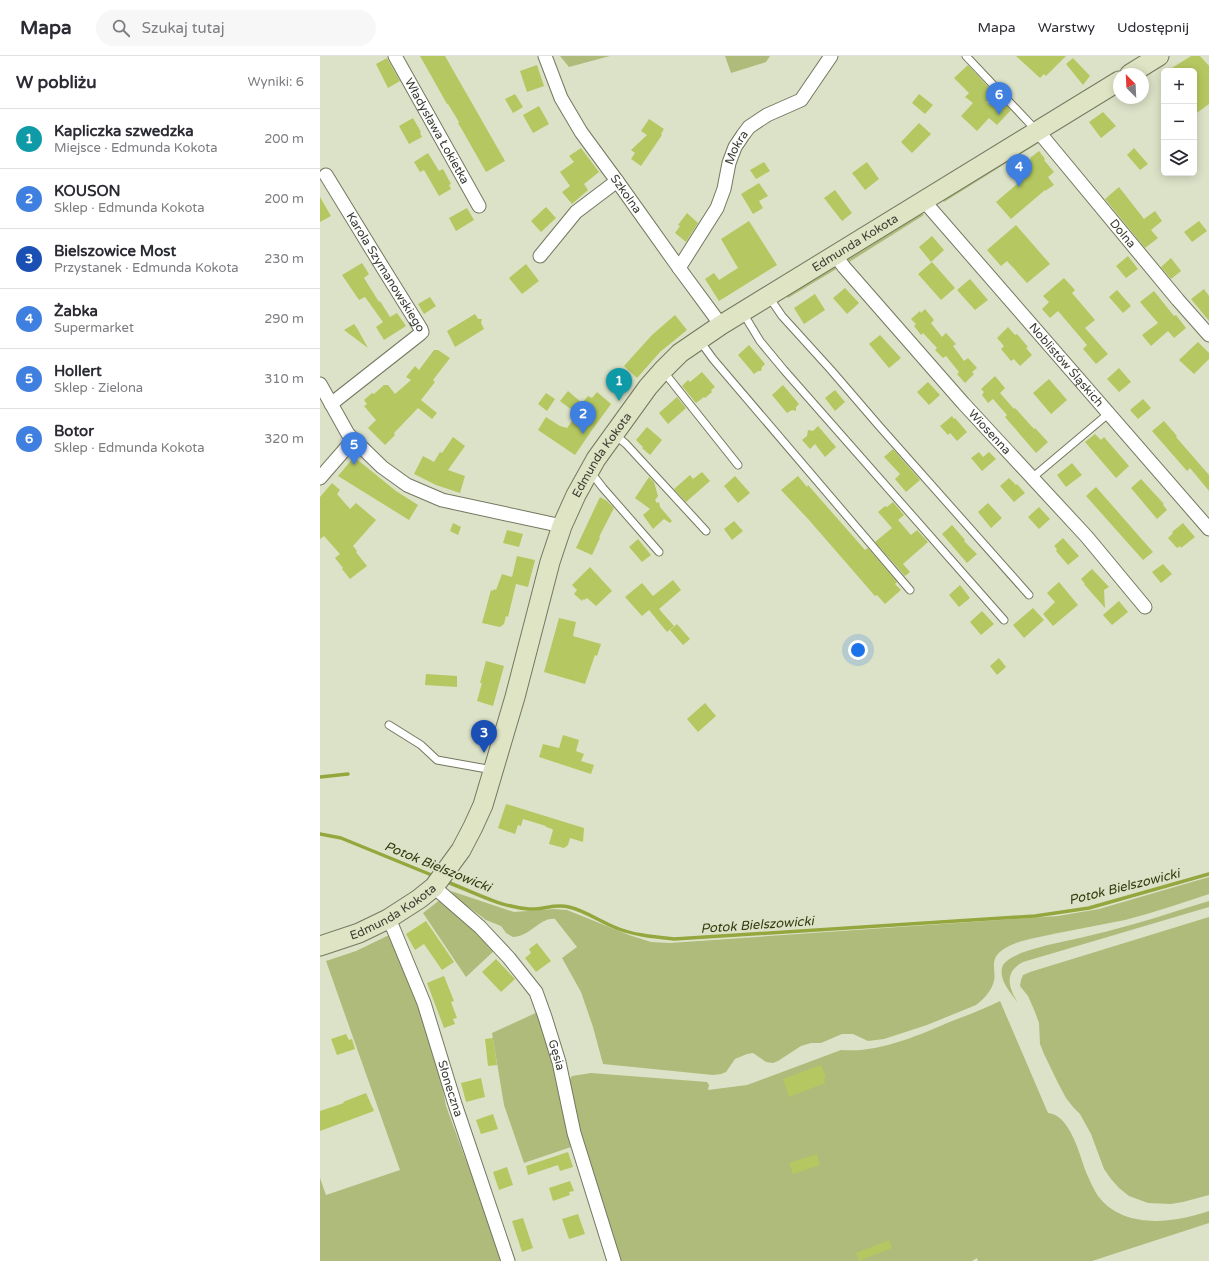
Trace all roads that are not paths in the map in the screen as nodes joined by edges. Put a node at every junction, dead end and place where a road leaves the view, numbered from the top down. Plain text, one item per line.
1 (395, 56) edge
2 (545, 56) edge
3 (831, 56) edge
4 (966, 56) edge
5 (1159, 56) edge
6 (1140, 68) edge
7 (1113, 85) edge
8 (1038, 131) junction
9 (326, 175) dead end
10 (617, 181) junction
11 (924, 201) junction
12 (479, 206) dead end
13 (835, 255) junction
14 (540, 256) dead end
15 (679, 268) junction
16 (768, 296) junction
17 (742, 312) junction
18 (721, 325) junction
19 (1209, 335) edge
20 (699, 340) junction
21 (663, 370) junction
22 (320, 384) edge
23 (331, 404) junction
24 (1108, 414) junction
25 (613, 434) junction
26 (353, 440) junction
27 (738, 465) dead end
28 (588, 472) junction
29 (320, 478) edge
30 (1032, 478) junction
31 (562, 526) junction
32 (1209, 529) edge
33 (706, 531) dead end
34 (659, 552) dead end
35 (910, 590) dead end
36 (1029, 595) dead end
37 (1145, 607) dead end
38 (1004, 620) dead end
39 (389, 725) dead end
40 (493, 770) junction
41 (438, 881) junction
42 (388, 919) junction
43 (320, 946) edge
44 (508, 1261) edge
45 (614, 1261) edge

1 - 12 street, Władysława Łokietka
2 - 10 street, Szkolna
3 - 15 street, Mokra
4 - 8 lane
5 - 6 street
7 - 8 street, Edmunda Kokota
8 - 11 street, Edmunda Kokota
8 - 19 street, Dolna
9 - 23 street, Karola Szymanowskiego
10 - 14 street
10 - 15 street, Szkolna
11 - 13 street, Edmunda Kokota
11 - 24 street, Noblistów Śląskich
13 - 16 street, Edmunda Kokota
13 - 30 street, Wiosenna
15 - 18 street, Szkolna
16 - 17 street, Edmunda Kokota
16 - 36 lane
17 - 18 street, Edmunda Kokota
17 - 38 lane
18 - 20 street, Edmunda Kokota
20 - 21 street, Edmunda Kokota
20 - 35 lane
21 - 25 street, Edmunda Kokota
21 - 27 lane
22 - 23 street
23 - 26 street
24 - 30 lane
24 - 32 street, Noblistów Śląskich
25 - 28 street, Edmunda Kokota
25 - 33 lane
26 - 29 street
26 - 31 street
28 - 31 street, Edmunda Kokota
28 - 34 lane
30 - 37 street, Wiosenna
31 - 40 street, Edmunda Kokota
39 - 40 lane
40 - 41 street, Edmunda Kokota
41 - 42 street, Edmunda Kokota
41 - 45 street, Gęsia
42 - 43 street, Edmunda Kokota
42 - 44 street, Słoneczna

